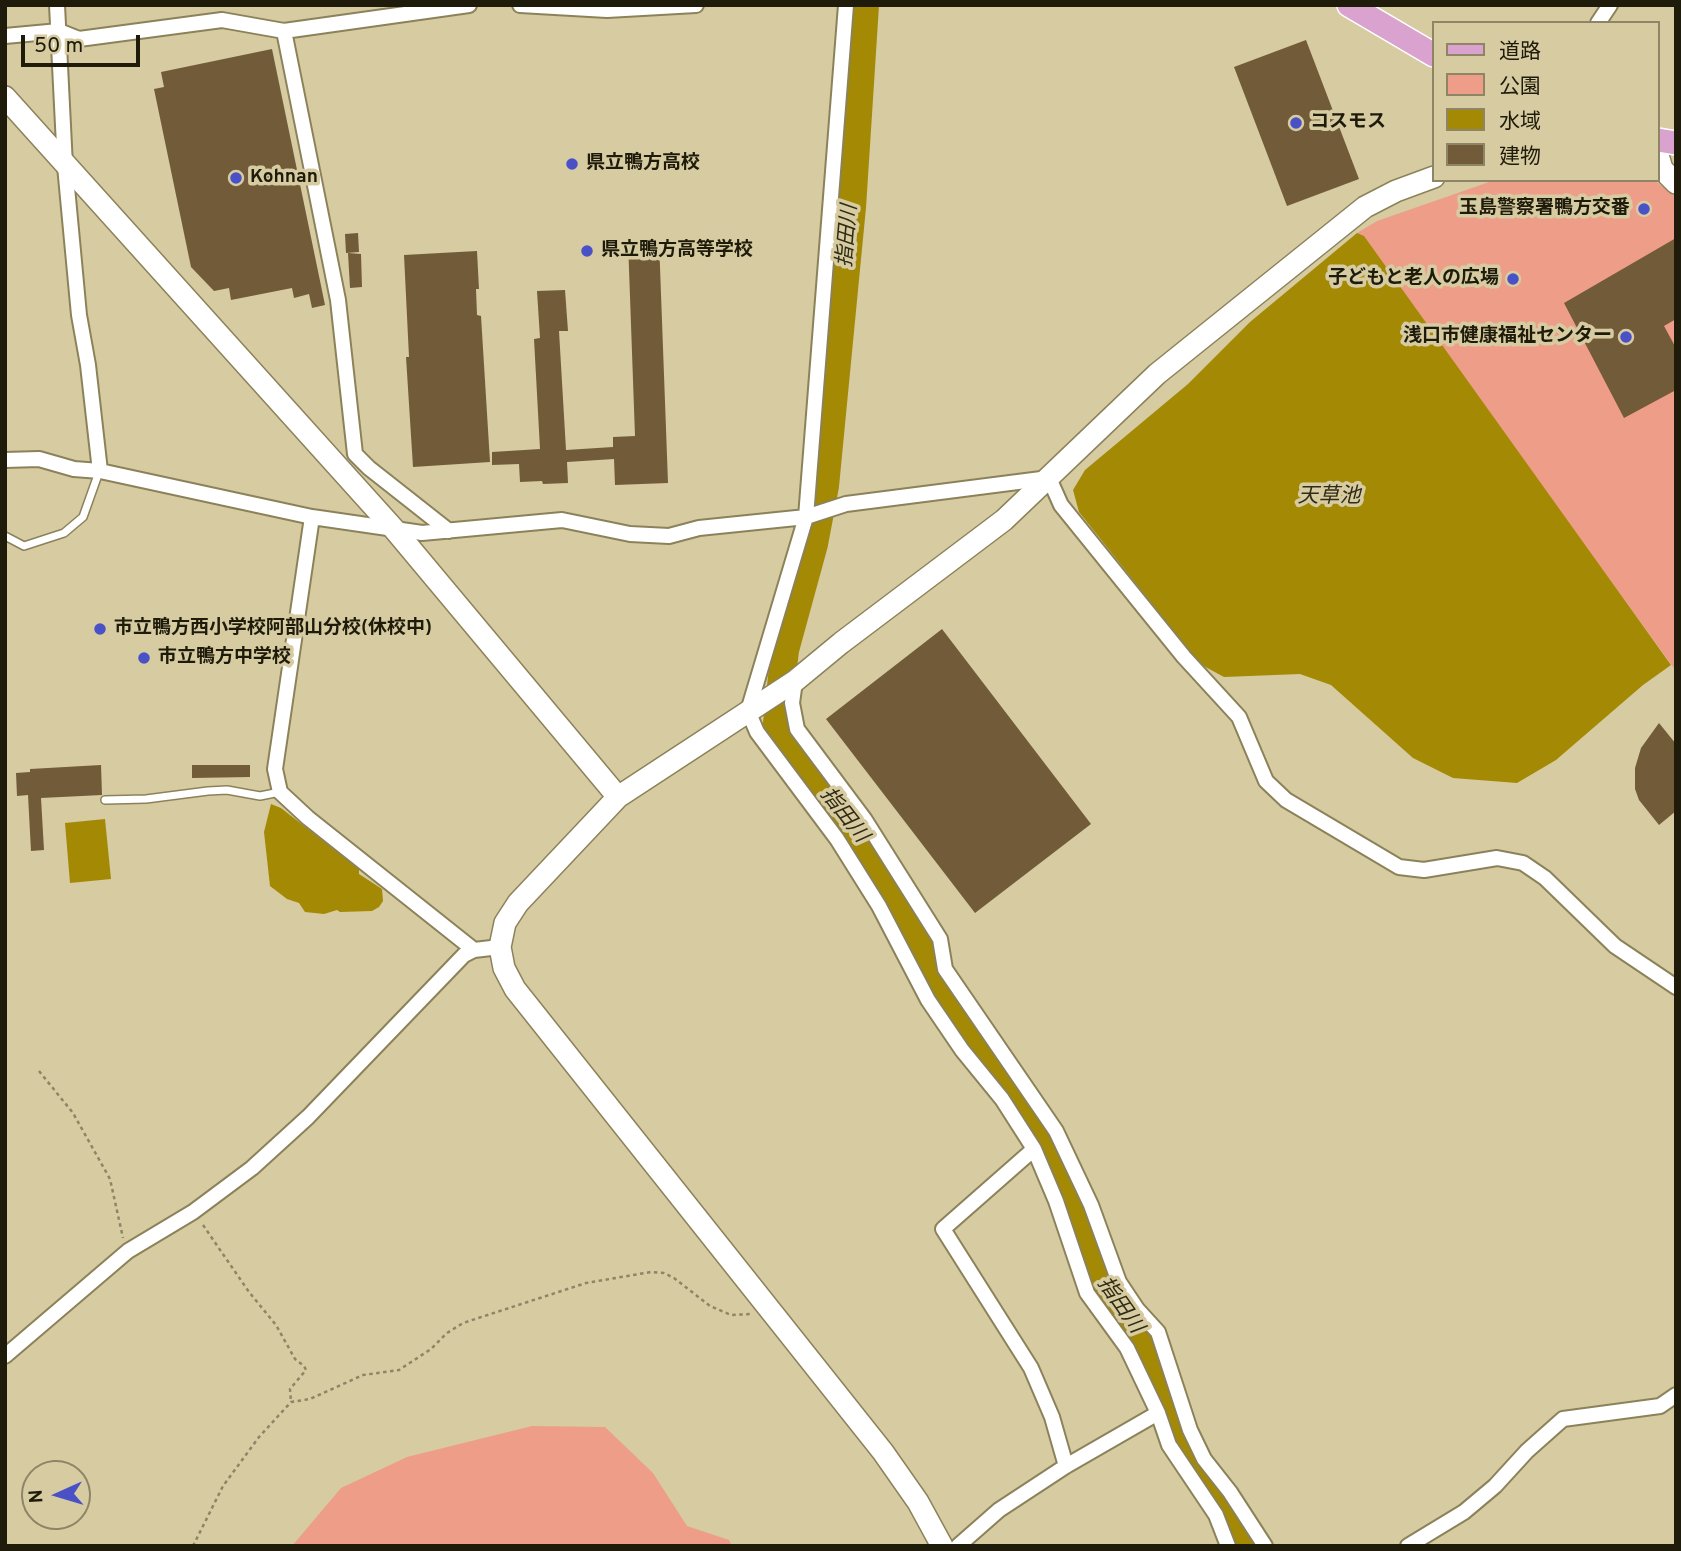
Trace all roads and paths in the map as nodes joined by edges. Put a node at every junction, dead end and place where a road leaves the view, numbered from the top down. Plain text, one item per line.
1 (57, 5) edge
2 (469, 5) edge
3 (520, 5) edge
4 (696, 5) edge
5 (846, 5) edge
6 (1349, 5) edge
7 (1610, 5) edge
8 (1599, 21) edge
9 (59, 31) junction
10 (284, 31) junction
11 (5, 36) edge
12 (1432, 54) edge
13 (5, 97) edge
14 (1660, 162) edge
15 (65, 166) junction
16 (1432, 178) edge
17 (1676, 183) edge
18 (5, 460) edge
19 (100, 471) junction
20 (1049, 478) junction
21 (312, 517) junction
22 (806, 517) junction
23 (394, 529) junction
24 (449, 531) junction
25 (5, 536) edge
26 (795, 681) junction
27 (748, 711) junction
28 (280, 792) junction
29 (618, 797) junction
30 (105, 800) dead end
31 (500, 947) junction
32 (474, 950) junction
33 (1676, 987) edge
34 (38, 1071) dead end
35 (1034, 1149) junction
36 (193, 1212) junction
37 (132, 1248) junction
38 (769, 1307) junction
39 (5, 1356) edge
40 (1676, 1395) edge
41 (290, 1402) junction
42 (1158, 1413) junction
43 (1066, 1466) junction
44 (192, 1546) edge
45 (942, 1546) edge
46 (958, 1546) edge
47 (1228, 1546) edge
48 (1265, 1546) edge
49 (1408, 1546) edge

1 - 9 street
2 - 10 street
3 - 4 street
5 - 22 street
6 - 12 main road
7 - 8 street
9 - 10 street
9 - 11 street
9 - 15 street
10 - 24 street
13 - 15 street
14 - 17 street
15 - 19 street
15 - 23 street
16 - 20 street
18 - 19 street
19 - 21 street
19 - 25 lane
20 - 22 street
20 - 26 street
20 - 33 street
21 - 23 street
21 - 28 street
22 - 24 street
22 - 27 street
23 - 24 street
23 - 29 street
26 - 27 street
26 - 48 street
27 - 29 street
27 - 35 street
28 - 30 lane
28 - 32 street
29 - 31 street
31 - 32 street
31 - 38 street
32 - 36 street
34 - 37 path
35 - 42 street
35 - 43 street
36 - 37 street
36 - 41 path
37 - 39 street
38 - 41 path
38 - 45 street
40 - 49 street
41 - 44 path
42 - 43 street
42 - 47 street
43 - 46 street

